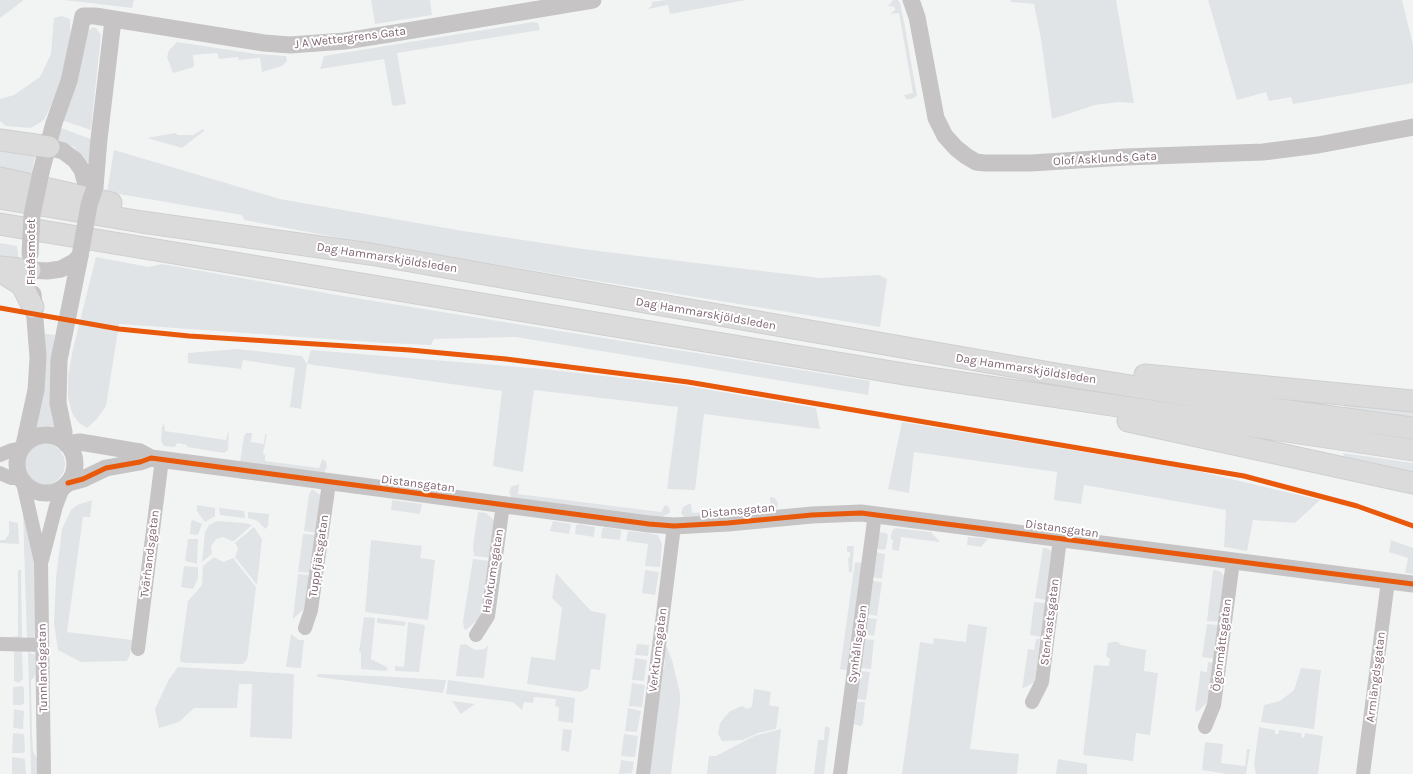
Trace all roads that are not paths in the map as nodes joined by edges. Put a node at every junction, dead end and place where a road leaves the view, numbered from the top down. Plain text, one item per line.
1 (593, 0) edge
2 (912, 0) edge
3 (83, 16) joint
4 (112, 20) junction
5 (1413, 127) edge
6 (0, 140) edge
7 (49, 147) junction
8 (0, 178) edge
9 (90, 185) junction
10 (0, 198) edge
11 (0, 224) edge
12 (0, 230) edge
13 (66, 235) junction
14 (370, 254) junction
15 (77, 260) junction
16 (30, 262) junction
17 (0, 268) edge
18 (0, 271) edge
19 (32, 301) junction
20 (902, 349) junction
21 (910, 375) junction
22 (1413, 401) edge
23 (1413, 428) edge
24 (64, 442) junction
25 (23, 447) junction
26 (1413, 450) edge
27 (0, 455) edge
28 (156, 459) junction
29 (0, 473) edge
30 (22, 481) junction
31 (329, 483) junction
32 (1413, 483) edge
33 (65, 485) junction
34 (503, 504) junction
35 (875, 514) junction
36 (674, 526) junction
37 (1060, 539) junction
38 (1233, 561) junction
39 (41, 562) junction
40 (1388, 581) junction
41 (1413, 584) edge
42 (305, 628) dead end
43 (476, 635) dead end
44 (0, 644) edge
45 (42, 646) junction
46 (138, 649) dead end
47 (1032, 702) dead end
48 (1205, 727) dead end
49 (44, 774) edge
50 (643, 774) edge
51 (840, 774) edge
52 (1363, 774) edge

1 - 4 street, J A Wettergrens Gata
2 - 5 street, Olof Asklunds Gata
3 - 4 street, J A Wettergrens Gata
3 - 7 street, Flatåsmotet
4 - 9 street
6 - 7 main road
7 - 9 street
7 - 16 street, Flatåsmotet, bridge
8 - 14 main road
9 - 15 street, bridge
10 - 14 main road, Dag Hammarskjöldsleden
11 - 13 main road, Dag Hammarskjöldsleden
12 - 13 main road
13 - 21 main road, Dag Hammarskjöldsleden
14 - 20 main road, Dag Hammarskjöldsleden
15 - 16 street
15 - 24 street
16 - 17 main road
16 - 19 street, Flatåsmotet
18 - 19 main road
19 - 25 street, Flatåsmotet
20 - 22 main road
20 - 23 main road, Dag Hammarskjöldsleden
21 - 26 main road, Dag Hammarskjöldsleden
21 - 32 main road
24 - 25 street
24 - 28 street, Distansgatan
24 - 33 street
25 - 27 street
25 - 30 street, Flatåsmotet
28 - 31 street, Distansgatan
28 - 33 street, Distansgatan
28 - 46 street, Tvärhandsgatan
29 - 30 street
30 - 33 street
30 - 39 street, Tunnlandsgatan
31 - 34 street, Distansgatan
31 - 42 street, Tuppfjätsgatan
33 - 39 street, Tunnlandsgatan
34 - 36 street, Distansgatan
34 - 43 street, Halvtumsgatan
35 - 36 street, Distansgatan
35 - 37 street, Distansgatan
35 - 51 street, Synhållsgatan
36 - 50 street, Verktumsgatan
37 - 38 street, Distansgatan
37 - 47 street, Stenkastsgatan
38 - 40 street, Distansgatan
38 - 48 street, Ögonmåttsgatan
39 - 45 street, Tunnlandsgatan
40 - 41 street, Distansgatan
40 - 52 street, Armlängdsgatan
44 - 45 street
45 - 49 street, Tunnlandsgatan

